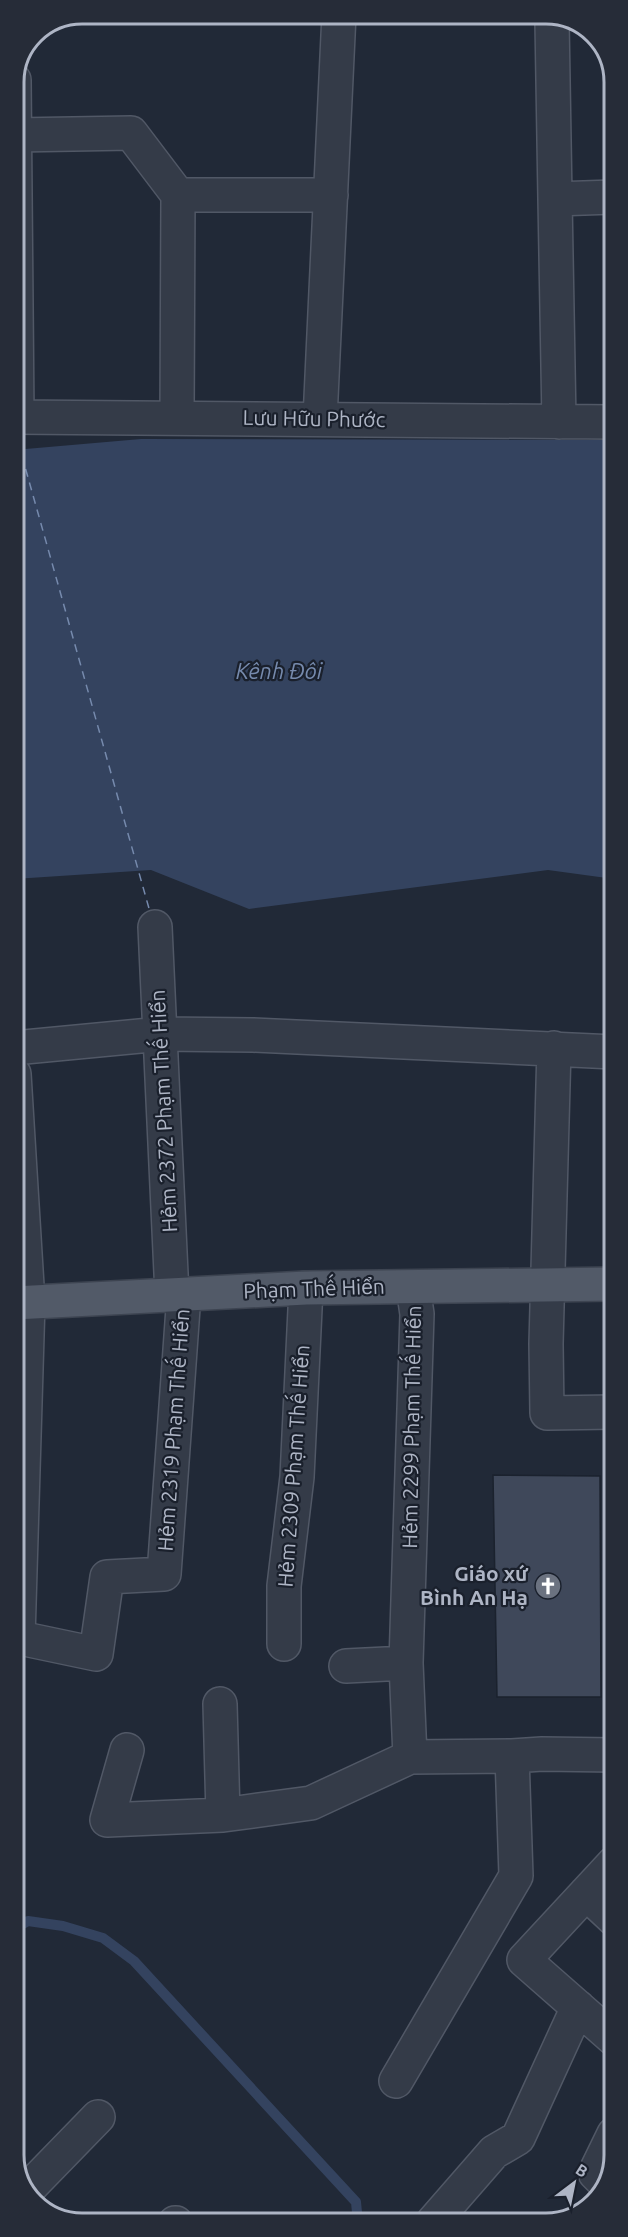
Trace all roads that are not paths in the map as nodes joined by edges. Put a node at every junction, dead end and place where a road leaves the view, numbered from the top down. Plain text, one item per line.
1 (339, 24) edge
2 (552, 24) edge
3 (24, 135) edge
4 (178, 195) junction
5 (331, 195) junction
6 (604, 197) edge
7 (555, 199) junction
8 (24, 416) edge
9 (177, 418) junction
10 (320, 419) junction
11 (559, 422) junction
12 (604, 422) edge
13 (155, 927) dead end
14 (161, 1034) junction
15 (24, 1047) edge
16 (554, 1048) junction
17 (604, 1051) edge
18 (548, 1284) junction
19 (604, 1284) edge
20 (413, 1287) junction
21 (306, 1288) junction
22 (178, 1294) junction
23 (24, 1302) edge
24 (604, 1412) edge
25 (24, 1639) edge
26 (285, 1644) dead end
27 (406, 1663) junction
28 (346, 1666) dead end
29 (220, 1704) dead end
30 (127, 1750) dead end
31 (604, 1755) edge
32 (512, 1756) junction
33 (410, 1757) junction
34 (223, 1815) junction
35 (604, 1874) edge
36 (586, 1893) junction
37 (604, 1910) edge
38 (578, 2007) junction
39 (604, 2030) edge
40 (396, 2081) dead end
41 (98, 2117) dead end
42 (604, 2156) edge
43 (599, 2177) edge
44 (32, 2185) edge
45 (441, 2213) edge

1 - 5 street
2 - 7 street
3 - 4 street
4 - 5 street
4 - 9 street
5 - 10 street
6 - 7 street
7 - 11 street
8 - 9 street, Lưu Hữu Phước
9 - 10 street, Lưu Hữu Phước
10 - 11 street, Lưu Hữu Phước
11 - 12 street, Lưu Hữu Phước
13 - 14 street, Hẻm 2372 Phạm Thế Hiển
14 - 15 street
14 - 16 street
14 - 22 street, Hẻm 2372 Phạm Thế Hiển
16 - 17 street
16 - 18 street
18 - 19 main road, Phạm Thế Hiển
18 - 20 main road, Phạm Thế Hiển
18 - 24 street
20 - 21 main road, Phạm Thế Hiển
20 - 27 street, Hẻm 2299 Phạm Thế Hiển
21 - 22 main road, Phạm Thế Hiển
21 - 26 street, Hẻm 2309 Phạm Thế Hiển
22 - 23 main road, Phạm Thế Hiển
22 - 25 street, Hẻm 2319 Phạm Thế Hiển
27 - 28 street
27 - 33 street, Hẻm 2299 Phạm Thế Hiển
29 - 34 street
30 - 34 street
31 - 32 street
32 - 33 street
32 - 40 street
33 - 34 street
35 - 36 street
36 - 37 street
36 - 38 street
38 - 39 street
38 - 45 street
41 - 44 street
42 - 43 street

